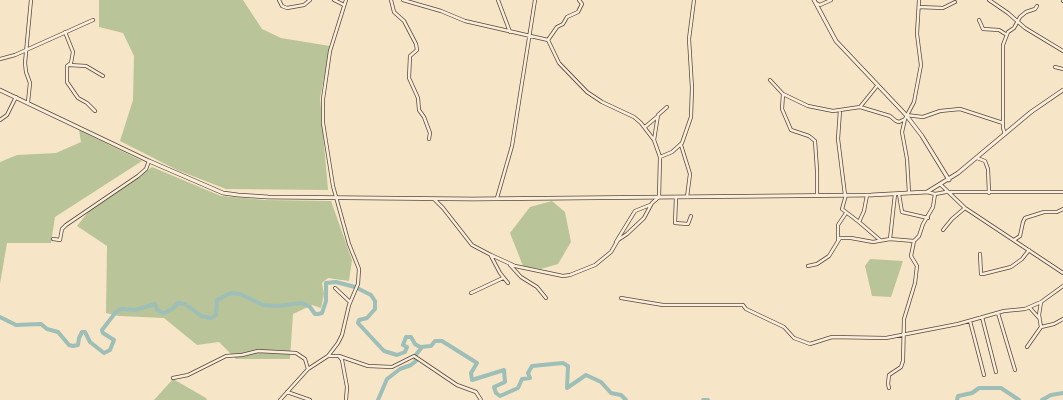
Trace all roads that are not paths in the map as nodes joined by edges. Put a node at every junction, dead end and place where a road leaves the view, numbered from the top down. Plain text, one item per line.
1 (31, 0) edge
2 (279, 0) edge
3 (310, 0) edge
4 (334, 0) edge
5 (346, 0) edge
6 (391, 0) edge
7 (403, 0) edge
8 (498, 0) edge
9 (535, 0) edge
10 (579, 0) edge
11 (694, 0) edge
12 (831, 0) edge
13 (919, 0) edge
14 (989, 0) edge
15 (815, 1) edge
16 (955, 2) dead end
17 (344, 5) junction
18 (1037, 6) dead end
19 (919, 8) junction
20 (93, 20) dead end
21 (979, 20) dead end
22 (1018, 23) junction
23 (65, 32) junction
24 (510, 33) junction
25 (1007, 35) junction
26 (530, 37) junction
27 (548, 40) junction
28 (26, 50) junction
29 (1063, 51) edge
30 (0, 59) edge
31 (69, 65) junction
32 (1056, 68) dead end
33 (1063, 69) edge
34 (103, 76) dead end
35 (770, 80) dead end
36 (877, 86) junction
37 (0, 90) edge
38 (1063, 90) edge
39 (783, 94) junction
40 (16, 97) junction
41 (28, 102) junction
42 (667, 107) dead end
43 (860, 107) junction
44 (840, 110) junction
45 (95, 111) dead end
46 (658, 115) junction
47 (906, 117) junction
48 (0, 120) edge
49 (1003, 122) junction
50 (645, 127) junction
51 (1005, 134) junction
52 (430, 139) dead end
53 (654, 140) junction
54 (681, 145) junction
55 (660, 157) junction
56 (976, 158) junction
57 (149, 161) junction
58 (949, 180) junction
59 (941, 185) junction
60 (927, 192) junction
61 (946, 192) junction
62 (1063, 192) edge
63 (989, 193) junction
64 (895, 194) junction
65 (899, 194) junction
66 (910, 194) junction
67 (935, 194) junction
68 (817, 195) junction
69 (845, 195) junction
70 (867, 195) junction
71 (659, 196) junction
72 (676, 196) junction
73 (336, 197) junction
74 (687, 197) junction
75 (496, 198) junction
76 (434, 199) junction
77 (652, 203) junction
78 (965, 208) junction
79 (1063, 210) edge
80 (846, 213) junction
81 (691, 216) dead end
82 (928, 218) junction
83 (859, 222) junction
84 (943, 230) dead end
85 (890, 238) junction
86 (53, 239) dead end
87 (838, 240) junction
88 (880, 240) junction
89 (1014, 240) junction
90 (914, 241) junction
91 (615, 243) junction
92 (1029, 250) junction
93 (980, 254) dead end
94 (491, 255) junction
95 (510, 265) junction
96 (808, 266) dead end
97 (1063, 272) edge
98 (503, 278) junction
99 (508, 283) dead end
100 (1063, 286) edge
101 (335, 288) dead end
102 (471, 293) dead end
103 (546, 298) dead end
104 (621, 298) dead end
105 (350, 302) junction
106 (1041, 302) junction
107 (1030, 308) junction
108 (998, 313) junction
109 (982, 317) junction
110 (1039, 318) junction
111 (1063, 319) edge
112 (970, 321) junction
113 (1041, 327) junction
114 (904, 334) junction
115 (1027, 347) dead end
116 (328, 356) junction
117 (340, 356) junction
118 (308, 369) junction
119 (1015, 370) dead end
120 (996, 372) dead end
121 (984, 375) dead end
122 (173, 378) dead end
123 (890, 388) dead end
124 (287, 392) junction
125 (280, 400) edge
126 (310, 400) edge
127 (346, 400) edge
128 (482, 400) edge

1 - 28 street
2 - 3 street
4 - 17 street
5 - 17 street
6 - 52 street
7 - 24 street
8 - 24 street
9 - 26 street
10 - 27 street
11 - 54 street
12 - 15 street
13 - 19 street
14 - 22 street
15 - 36 street
16 - 19 street
17 - 73 street
18 - 22 street
19 - 47 street
20 - 23 street
21 - 25 street
22 - 25 street
22 - 29 street
23 - 28 street
23 - 31 street
24 - 26 street
25 - 49 street
26 - 27 street
26 - 75 street
27 - 50 street
28 - 30 street
28 - 41 street
31 - 34 street
31 - 45 street
32 - 33 street
35 - 39 street
36 - 43 street
36 - 47 street
37 - 40 street
38 - 51 street
39 - 44 street
39 - 68 street
40 - 41 street
40 - 48 street
41 - 57 street
42 - 46 street
43 - 44 street
43 - 47 street
44 - 69 street
46 - 50 street
46 - 53 street
47 - 49 street
47 - 58 street
47 - 66 street
49 - 51 street
50 - 53 street
51 - 56 street
53 - 55 street
54 - 55 street
54 - 74 street
55 - 71 street
56 - 58 street
56 - 63 street
57 - 73 street
57 - 86 street
58 - 59 street
59 - 60 street
59 - 61 street
60 - 66 street
60 - 67 street
61 - 63 street
61 - 67 street
61 - 78 street
62 - 63 street
64 - 65 street
64 - 70 street
64 - 85 street
65 - 66 street
65 - 82 street
67 - 82 street
68 - 69 street
68 - 74 street
69 - 70 street
69 - 80 street
70 - 83 street
71 - 72 street
71 - 75 street
71 - 77 street
72 - 74 street
72 - 81 street
73 - 76 street
73 - 105 street
75 - 76 street
76 - 94 street
77 - 91 street
77 - 91 street
78 - 84 street
78 - 89 street
79 - 89 street
80 - 83 street
80 - 87 street
82 - 90 street
83 - 88 street
85 - 88 street
85 - 90 street
87 - 88 street
87 - 96 street
89 - 92 street
90 - 114 street
91 - 95 street
92 - 93 street
92 - 97 street
94 - 95 street
94 - 98 street
95 - 103 street
98 - 99 street
98 - 102 street
100 - 106 street
101 - 105 street
104 - 114 street
105 - 116 street
106 - 107 street
106 - 110 street
107 - 108 street
107 - 110 street
108 - 109 street
108 - 119 street
109 - 112 street
109 - 120 street
110 - 113 street
111 - 113 street
112 - 114 street
112 - 121 street
113 - 115 street
114 - 123 street
116 - 117 street
116 - 118 street
117 - 127 street
117 - 128 street
118 - 122 street
118 - 124 street
124 - 125 street
124 - 126 street

